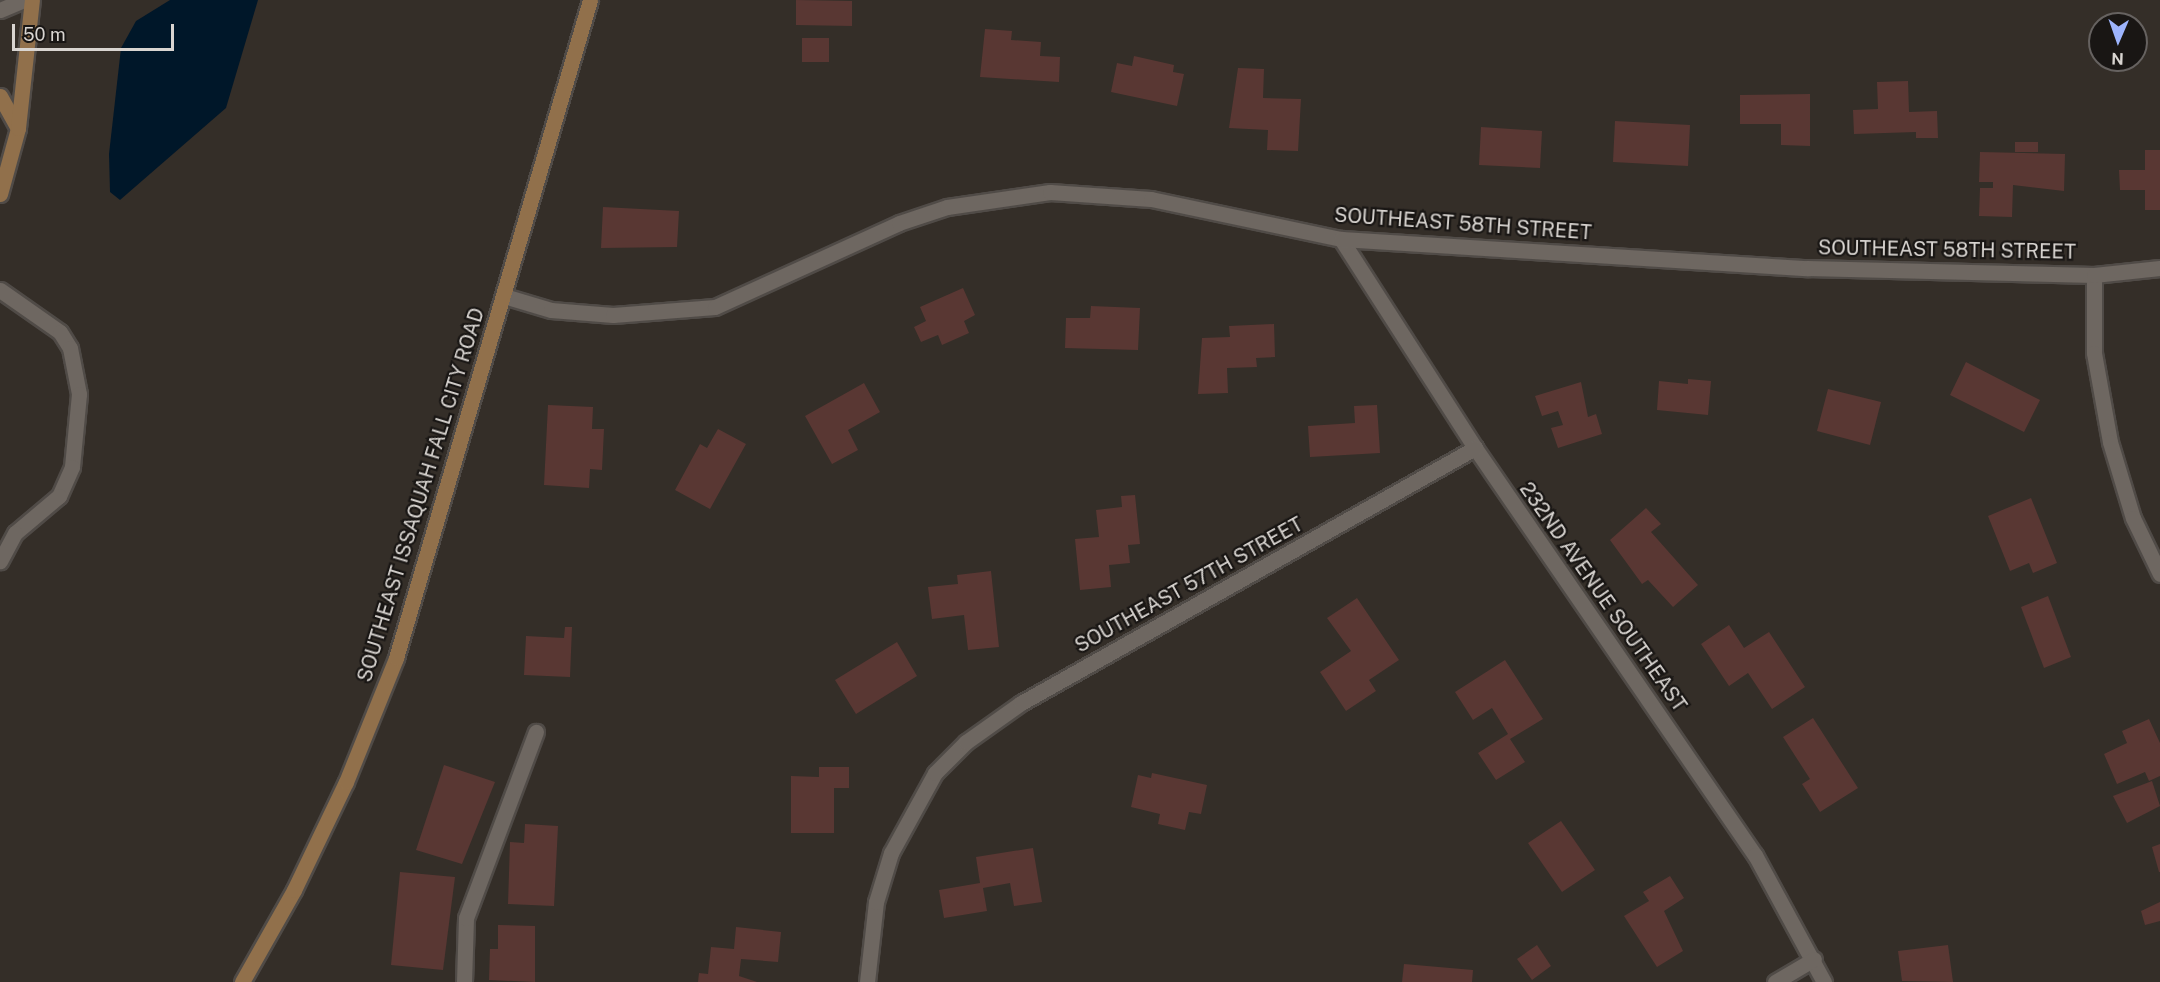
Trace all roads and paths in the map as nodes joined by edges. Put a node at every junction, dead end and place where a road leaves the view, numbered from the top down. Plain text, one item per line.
1 (23, 0) edge
2 (32, 0) edge
3 (590, 0) edge
4 (0, 10) edge
5 (0, 96) edge
6 (18, 128) junction
7 (0, 194) edge
8 (1341, 239) junction
9 (2160, 268) edge
10 (2094, 275) junction
11 (0, 290) edge
12 (504, 296) junction
13 (1475, 448) junction
14 (0, 561) edge
15 (2160, 574) edge
16 (536, 732) dead end
17 (1814, 959) junction
18 (242, 982) edge
19 (464, 982) edge
20 (867, 982) edge
21 (1774, 982) edge
22 (1824, 982) edge

1 - 4 street
2 - 6 main road
3 - 12 main road, SOUTHEAST ISSAQUAH FALL CITY ROAD
5 - 6 main road
6 - 7 main road
8 - 10 street, SOUTHEAST 58TH STREET
8 - 12 street, SOUTHEAST 58TH STREET
8 - 13 street, 232ND AVENUE SOUTHEAST
9 - 10 street, SOUTHEAST 58TH STREET
10 - 15 street
11 - 14 street
12 - 18 main road, SOUTHEAST ISSAQUAH FALL CITY ROAD
13 - 17 street, 232ND AVENUE SOUTHEAST
13 - 20 street, SOUTHEAST 57TH STREET
16 - 19 street
17 - 21 street
17 - 22 street, 232ND AVENUE SOUTHEAST

